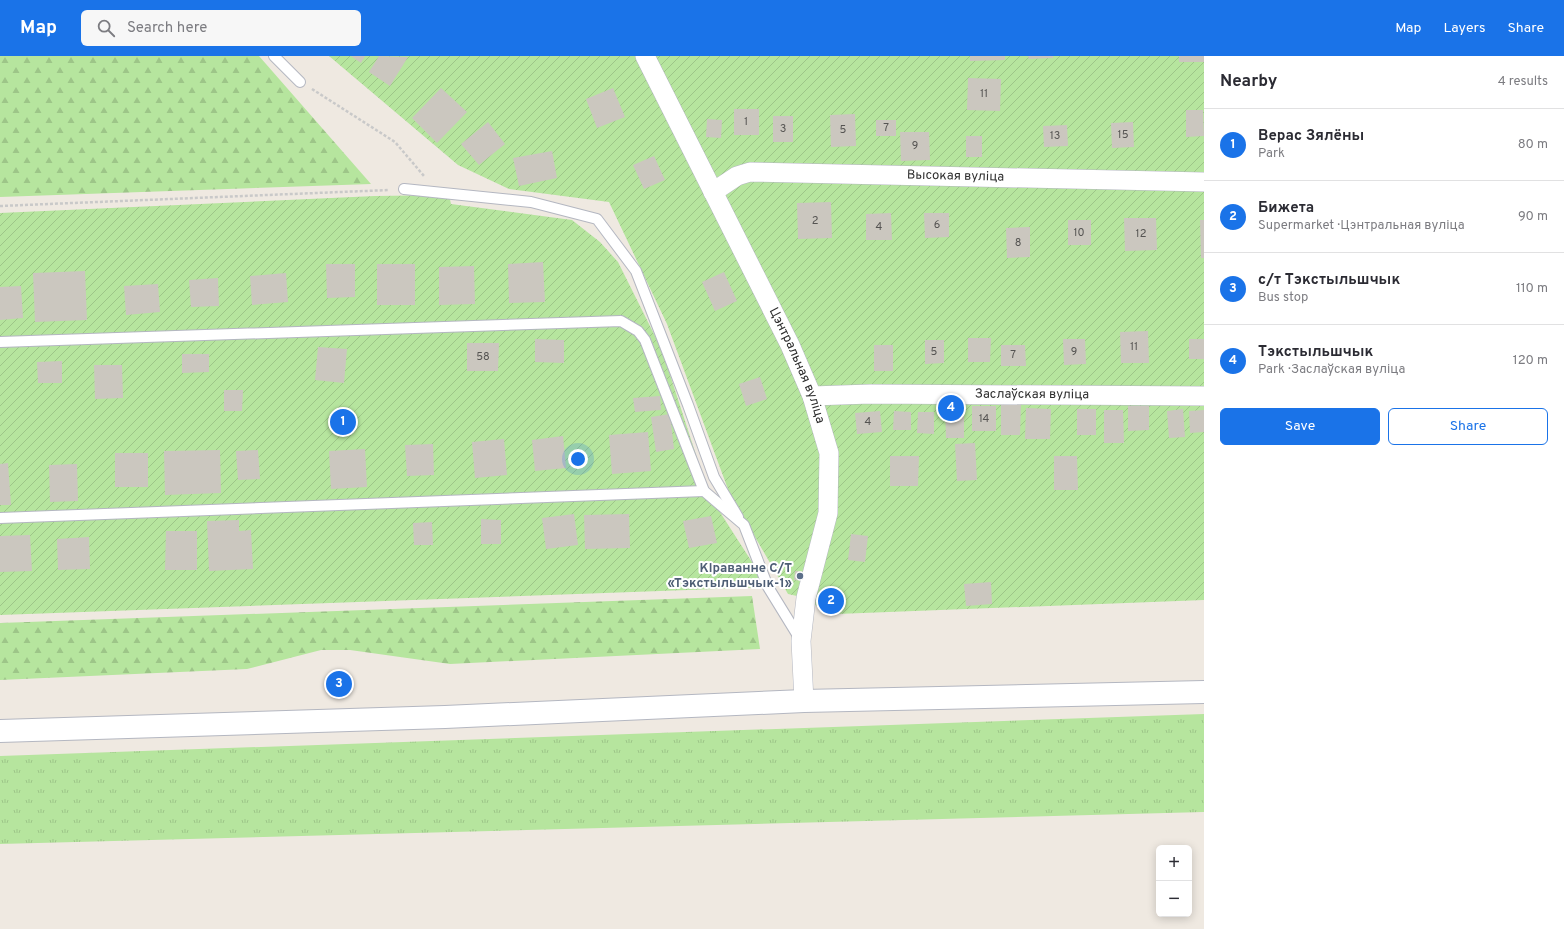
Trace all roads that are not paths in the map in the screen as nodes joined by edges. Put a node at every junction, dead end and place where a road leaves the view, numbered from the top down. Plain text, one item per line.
1 (274, 56) edge
2 (645, 56) edge
3 (300, 82) road end
4 (1204, 182) edge
5 (404, 189) road end
6 (713, 192) junction
7 (0, 342) edge
8 (812, 396) junction
9 (1204, 396) edge
10 (704, 491) junction
11 (0, 518) edge
12 (744, 525) junction
13 (801, 642) junction
14 (1204, 692) edge
15 (804, 701) junction
16 (0, 731) edge

1 - 3 lane
2 - 6 street, Цэнтральная вуліца
4 - 6 street, Высокая вуліца
5 - 12 lane
6 - 8 street, Цэнтральная вуліца
7 - 10 lane
8 - 9 street, Заслаўская вуліца
8 - 13 street, Цэнтральная вуліца
10 - 11 lane
10 - 12 lane
12 - 13 lane
13 - 15 street, Цэнтральная вуліца
14 - 15 main road
15 - 16 main road

